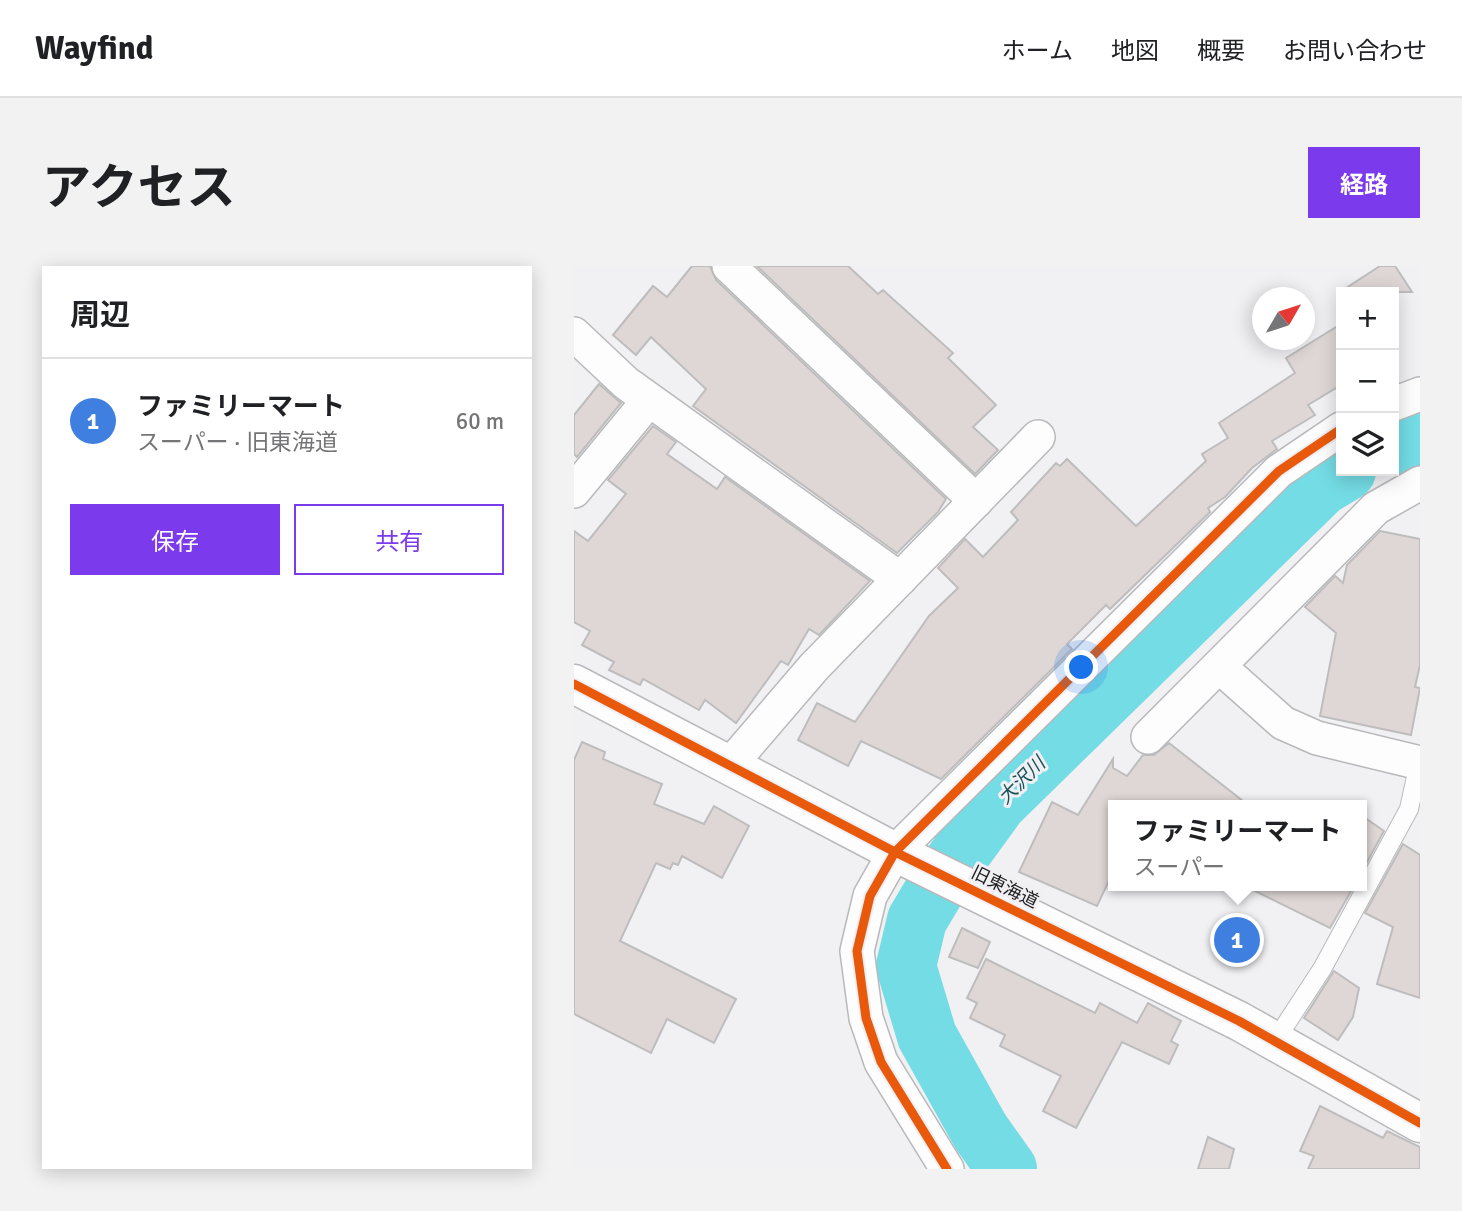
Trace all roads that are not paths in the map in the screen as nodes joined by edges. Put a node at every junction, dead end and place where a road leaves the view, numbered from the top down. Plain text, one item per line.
1 (729, 266) edge
2 (574, 334) edge
3 (1420, 394) edge
4 (649, 400) junction
5 (1399, 402) edge
6 (1336, 432) edge
7 (1038, 437) dead end
8 (1420, 483) edge
9 (574, 491) edge
10 (976, 501) junction
11 (900, 579) junction
12 (1220, 667) junction
13 (574, 684) edge
14 (1148, 737) dead end
15 (1419, 763) edge
16 (730, 765) junction
17 (895, 852) junction
18 (1367, 886) edge
19 (1364, 891) edge
20 (1275, 1041) junction
21 (1420, 1123) edge
22 (947, 1169) edge

1 - 10 street
2 - 4 street
3 - 5 street
4 - 9 street
4 - 11 street
6 - 17 street
7 - 10 street
8 - 12 street
10 - 11 street
11 - 16 street
12 - 14 street
12 - 15 street
13 - 16 street, 旧東海道
15 - 18 lane
16 - 17 street, 旧東海道
17 - 20 street, 旧東海道
17 - 22 street
19 - 20 lane
20 - 21 street, 旧東海道

